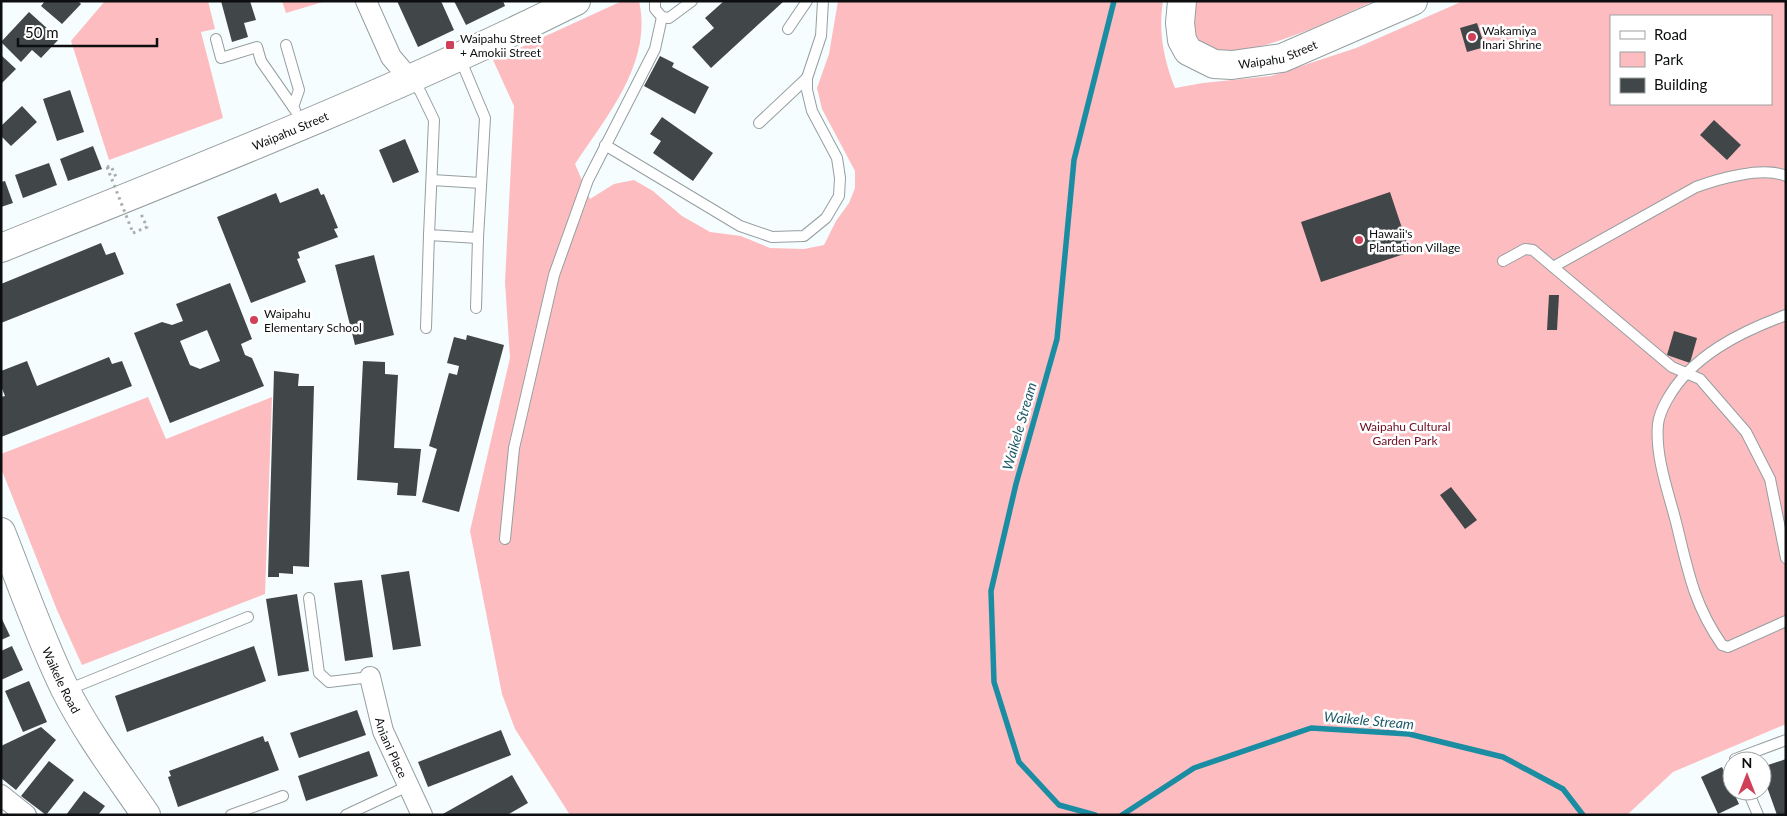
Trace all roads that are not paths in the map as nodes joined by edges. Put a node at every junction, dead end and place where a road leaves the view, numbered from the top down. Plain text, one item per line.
1 (366, 1) edge
2 (576, 1) edge
3 (655, 1) edge
4 (692, 1) edge
5 (807, 1) edge
6 (823, 1) edge
7 (1182, 1) edge
8 (1413, 1) edge
9 (662, 17) junction
10 (788, 29) dead end
11 (216, 39) dead end
12 (286, 45) dead end
13 (459, 56) junction
14 (409, 78) junction
15 (807, 78) junction
16 (300, 116) junction
17 (759, 123) dead end
18 (605, 145) junction
19 (1786, 176) edge
20 (432, 180) junction
21 (481, 183) junction
22 (429, 235) junction
23 (478, 238) junction
24 (1, 248) edge
25 (1503, 261) dead end
26 (1553, 267) junction
27 (476, 308) dead end
28 (1786, 316) edge
29 (426, 328) dead end
30 (1684, 374) junction
31 (1, 532) edge
32 (505, 538) dead end
33 (1786, 558) edge
34 (9, 575) edge
35 (309, 598) dead end
36 (248, 617) dead end
37 (1786, 621) edge
38 (370, 677) joint
39 (66, 690) junction
40 (1786, 740) edge
41 (1756, 751) edge
42 (408, 786) junction
43 (1, 795) edge
44 (283, 796) dead end
45 (1752, 801) edge
46 (26, 815) edge
47 (146, 815) edge
48 (231, 815) edge
49 (346, 815) edge
50 (422, 815) edge
51 (1758, 815) edge

1 - 14 street
2 - 13 street, Waipahu Street
3 - 9 lane
4 - 9 lane
5 - 10 lane
6 - 15 lane
7 - 8 street, Waipahu Street
9 - 18 lane
11 - 16 lane
12 - 16 lane
13 - 14 street, Waipahu Street
13 - 21 lane
14 - 16 street, Waipahu Street
14 - 20 lane
15 - 17 lane
15 - 18 lane
16 - 24 street, Waipahu Street
18 - 32 lane
19 - 26 lane
20 - 21 lane
20 - 22 lane
21 - 23 lane
22 - 23 lane
22 - 29 lane
23 - 27 lane
25 - 26 lane
26 - 30 lane
28 - 30 lane
30 - 33 lane
30 - 37 lane
31 - 34 street, Waikele Road
34 - 39 street, Waikele Road
35 - 38 lane
36 - 39 lane
38 - 42 street, Aniani Place
39 - 47 street, Waikele Road
40 - 41 lane
42 - 49 lane
42 - 50 street, Aniani Place
43 - 46 street
44 - 48 lane
45 - 51 lane

